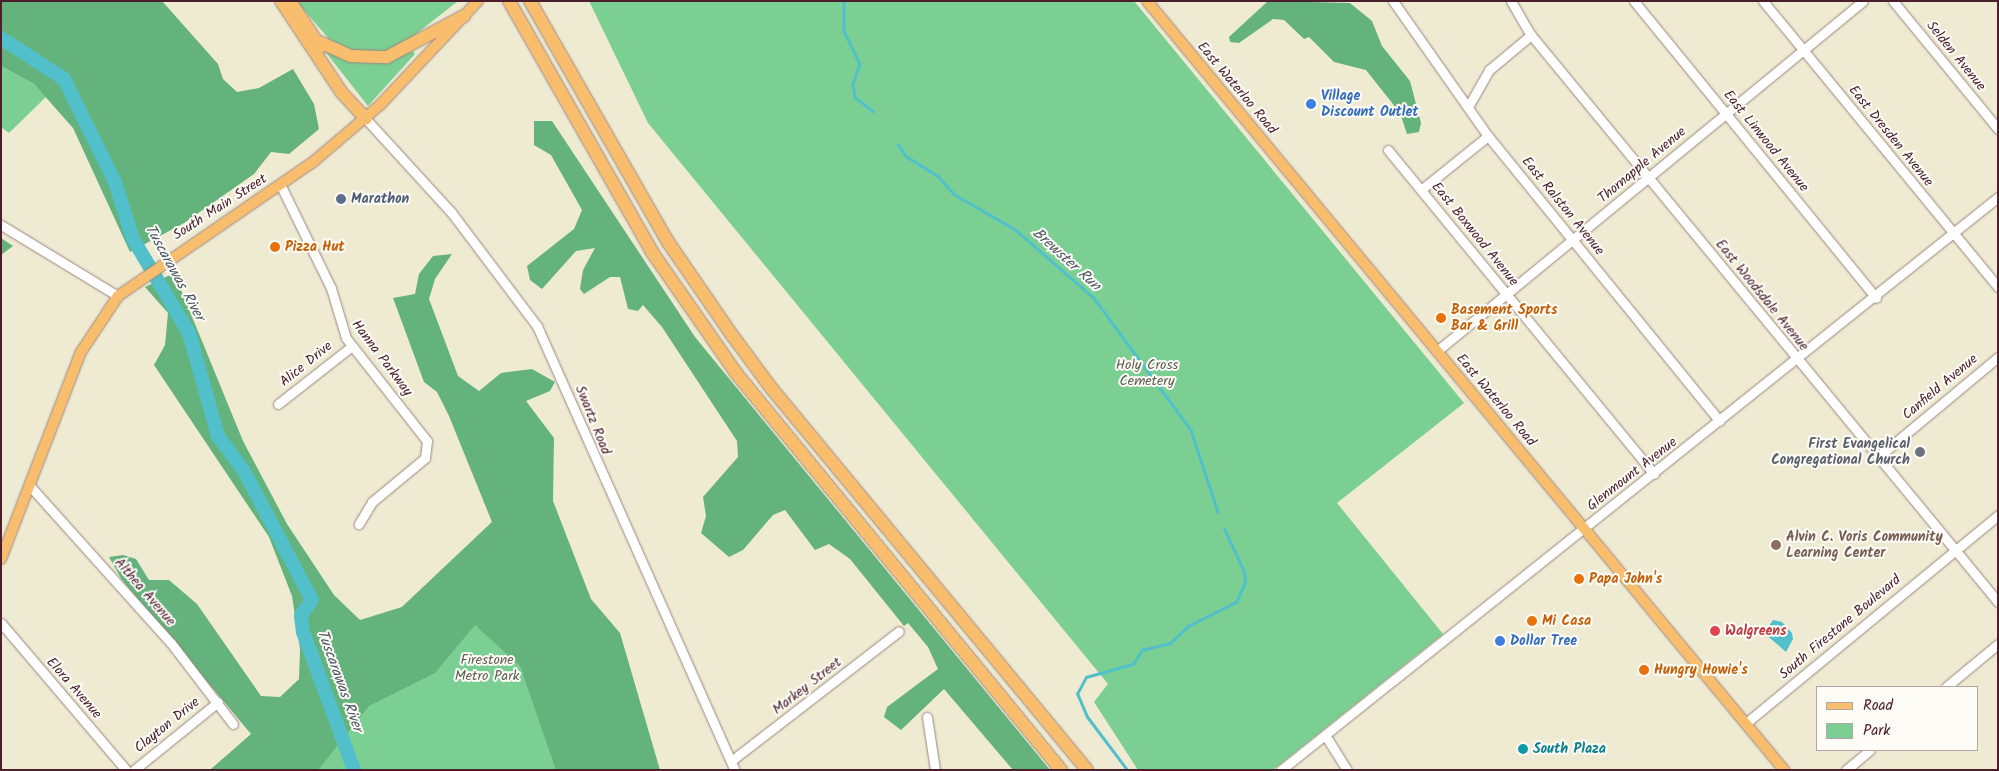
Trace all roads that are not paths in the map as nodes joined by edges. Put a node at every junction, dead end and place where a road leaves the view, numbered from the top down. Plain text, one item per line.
1 (280, 1) edge
2 (290, 1) edge
3 (478, 1) edge
4 (509, 1) edge
5 (530, 1) edge
6 (1147, 1) edge
7 (1393, 1) edge
8 (1511, 1) edge
9 (1634, 1) edge
10 (1763, 1) edge
11 (1864, 1) edge
12 (1893, 1) edge
13 (464, 16) junction
14 (1531, 35) junction
15 (317, 41) junction
16 (1803, 51) junction
17 (1468, 108) junction
18 (1726, 114) junction
19 (366, 119) junction
20 (1998, 129) edge
21 (1488, 136) junction
22 (1388, 150) dead end
23 (1648, 178) junction
24 (280, 184) junction
25 (1422, 189) junction
26 (1998, 198) edge
27 (1, 226) edge
28 (1955, 235) junction
29 (1573, 240) junction
30 (1998, 287) edge
31 (1506, 295) junction
32 (118, 296) junction
33 (1876, 298) junction
34 (352, 346) junction
35 (1437, 351) junction
36 (1998, 358) edge
37 (1797, 360) junction
38 (278, 404) dead end
39 (1720, 421) junction
40 (1878, 457) junction
41 (1654, 474) junction
42 (29, 485) junction
43 (1998, 515) edge
44 (359, 524) dead end
45 (1585, 529) junction
46 (1955, 550) junction
47 (1, 559) edge
48 (1998, 602) edge
49 (1, 623) edge
50 (899, 631) dead end
51 (1998, 644) edge
52 (1947, 686) edge
53 (218, 702) junction
54 (927, 717) dead end
55 (1746, 723) junction
56 (233, 724) dead end
57 (1325, 735) junction
58 (1869, 751) edge
59 (733, 766) edge
60 (126, 770) edge
61 (134, 770) edge
62 (935, 770) edge
63 (1061, 770) edge
64 (1087, 770) edge
65 (1281, 770) edge
66 (1347, 770) edge
67 (1784, 770) edge
68 (1846, 770) edge

1 - 19 highway
2 - 15 highway
3 - 13 main road, South Main Street
4 - 63 highway
5 - 64 highway
6 - 35 main road, East Waterloo Road
7 - 17 street, East Ralston Avenue
8 - 14 street, East Woodsdale Avenue
9 - 18 street, East Linwood Avenue
10 - 16 street, East Dresden Avenue
11 - 16 street, Thornapple Avenue
12 - 20 street, Selden Avenue
13 - 15 highway
13 - 19 main road, South Main Street
14 - 17 street
14 - 23 street, East Woodsdale Avenue
15 - 19 highway
16 - 18 street, Thornapple Avenue
16 - 28 street, East Dresden Avenue
17 - 21 street, East Ralston Avenue
18 - 23 street, Thornapple Avenue
18 - 33 street, East Linwood Avenue
19 - 24 main road, South Main Street
19 - 59 street, Swartz Road
21 - 25 street
21 - 29 street, East Ralston Avenue
22 - 25 street, East Boxwood Avenue
23 - 29 street, Thornapple Avenue
23 - 37 street, East Woodsdale Avenue
24 - 32 main road, South Main Street
24 - 34 street, Hanna Parkway
25 - 31 street, East Boxwood Avenue
26 - 28 street, Glenmount Avenue
27 - 32 street
28 - 30 street, East Dresden Avenue
28 - 33 street, Glenmount Avenue
29 - 31 street, Thornapple Avenue
29 - 39 street, East Ralston Avenue
31 - 35 street, Thornapple Avenue
31 - 41 street, East Boxwood Avenue
32 - 42 main road, South Main Street
33 - 37 street, Glenmount Avenue
34 - 38 street, Alice Drive
34 - 44 street, Hanna Parkway
35 - 45 main road, East Waterloo Road
36 - 40 street, Canfield Avenue
37 - 39 street, Glenmount Avenue
37 - 40 street, East Woodsdale Avenue
39 - 41 street, Glenmount Avenue
40 - 46 street, East Woodsdale Avenue
41 - 45 street, Glenmount Avenue
42 - 47 main road, South Main Street
42 - 53 street, Althea Avenue
43 - 46 street, South Firestone Boulevard
45 - 55 main road, East Waterloo Road
45 - 57 street, Glenmount Avenue
46 - 48 street, East Woodsdale Avenue
46 - 55 street, South Firestone Boulevard
49 - 60 street, Elora Avenue
50 - 59 street, Markey Street
51 - 52 street
53 - 56 street, Althea Avenue
53 - 61 street, Clayton Drive
54 - 62 street
55 - 67 main road, East Waterloo Road
57 - 65 street, Glenmount Avenue
57 - 66 street
58 - 68 street

